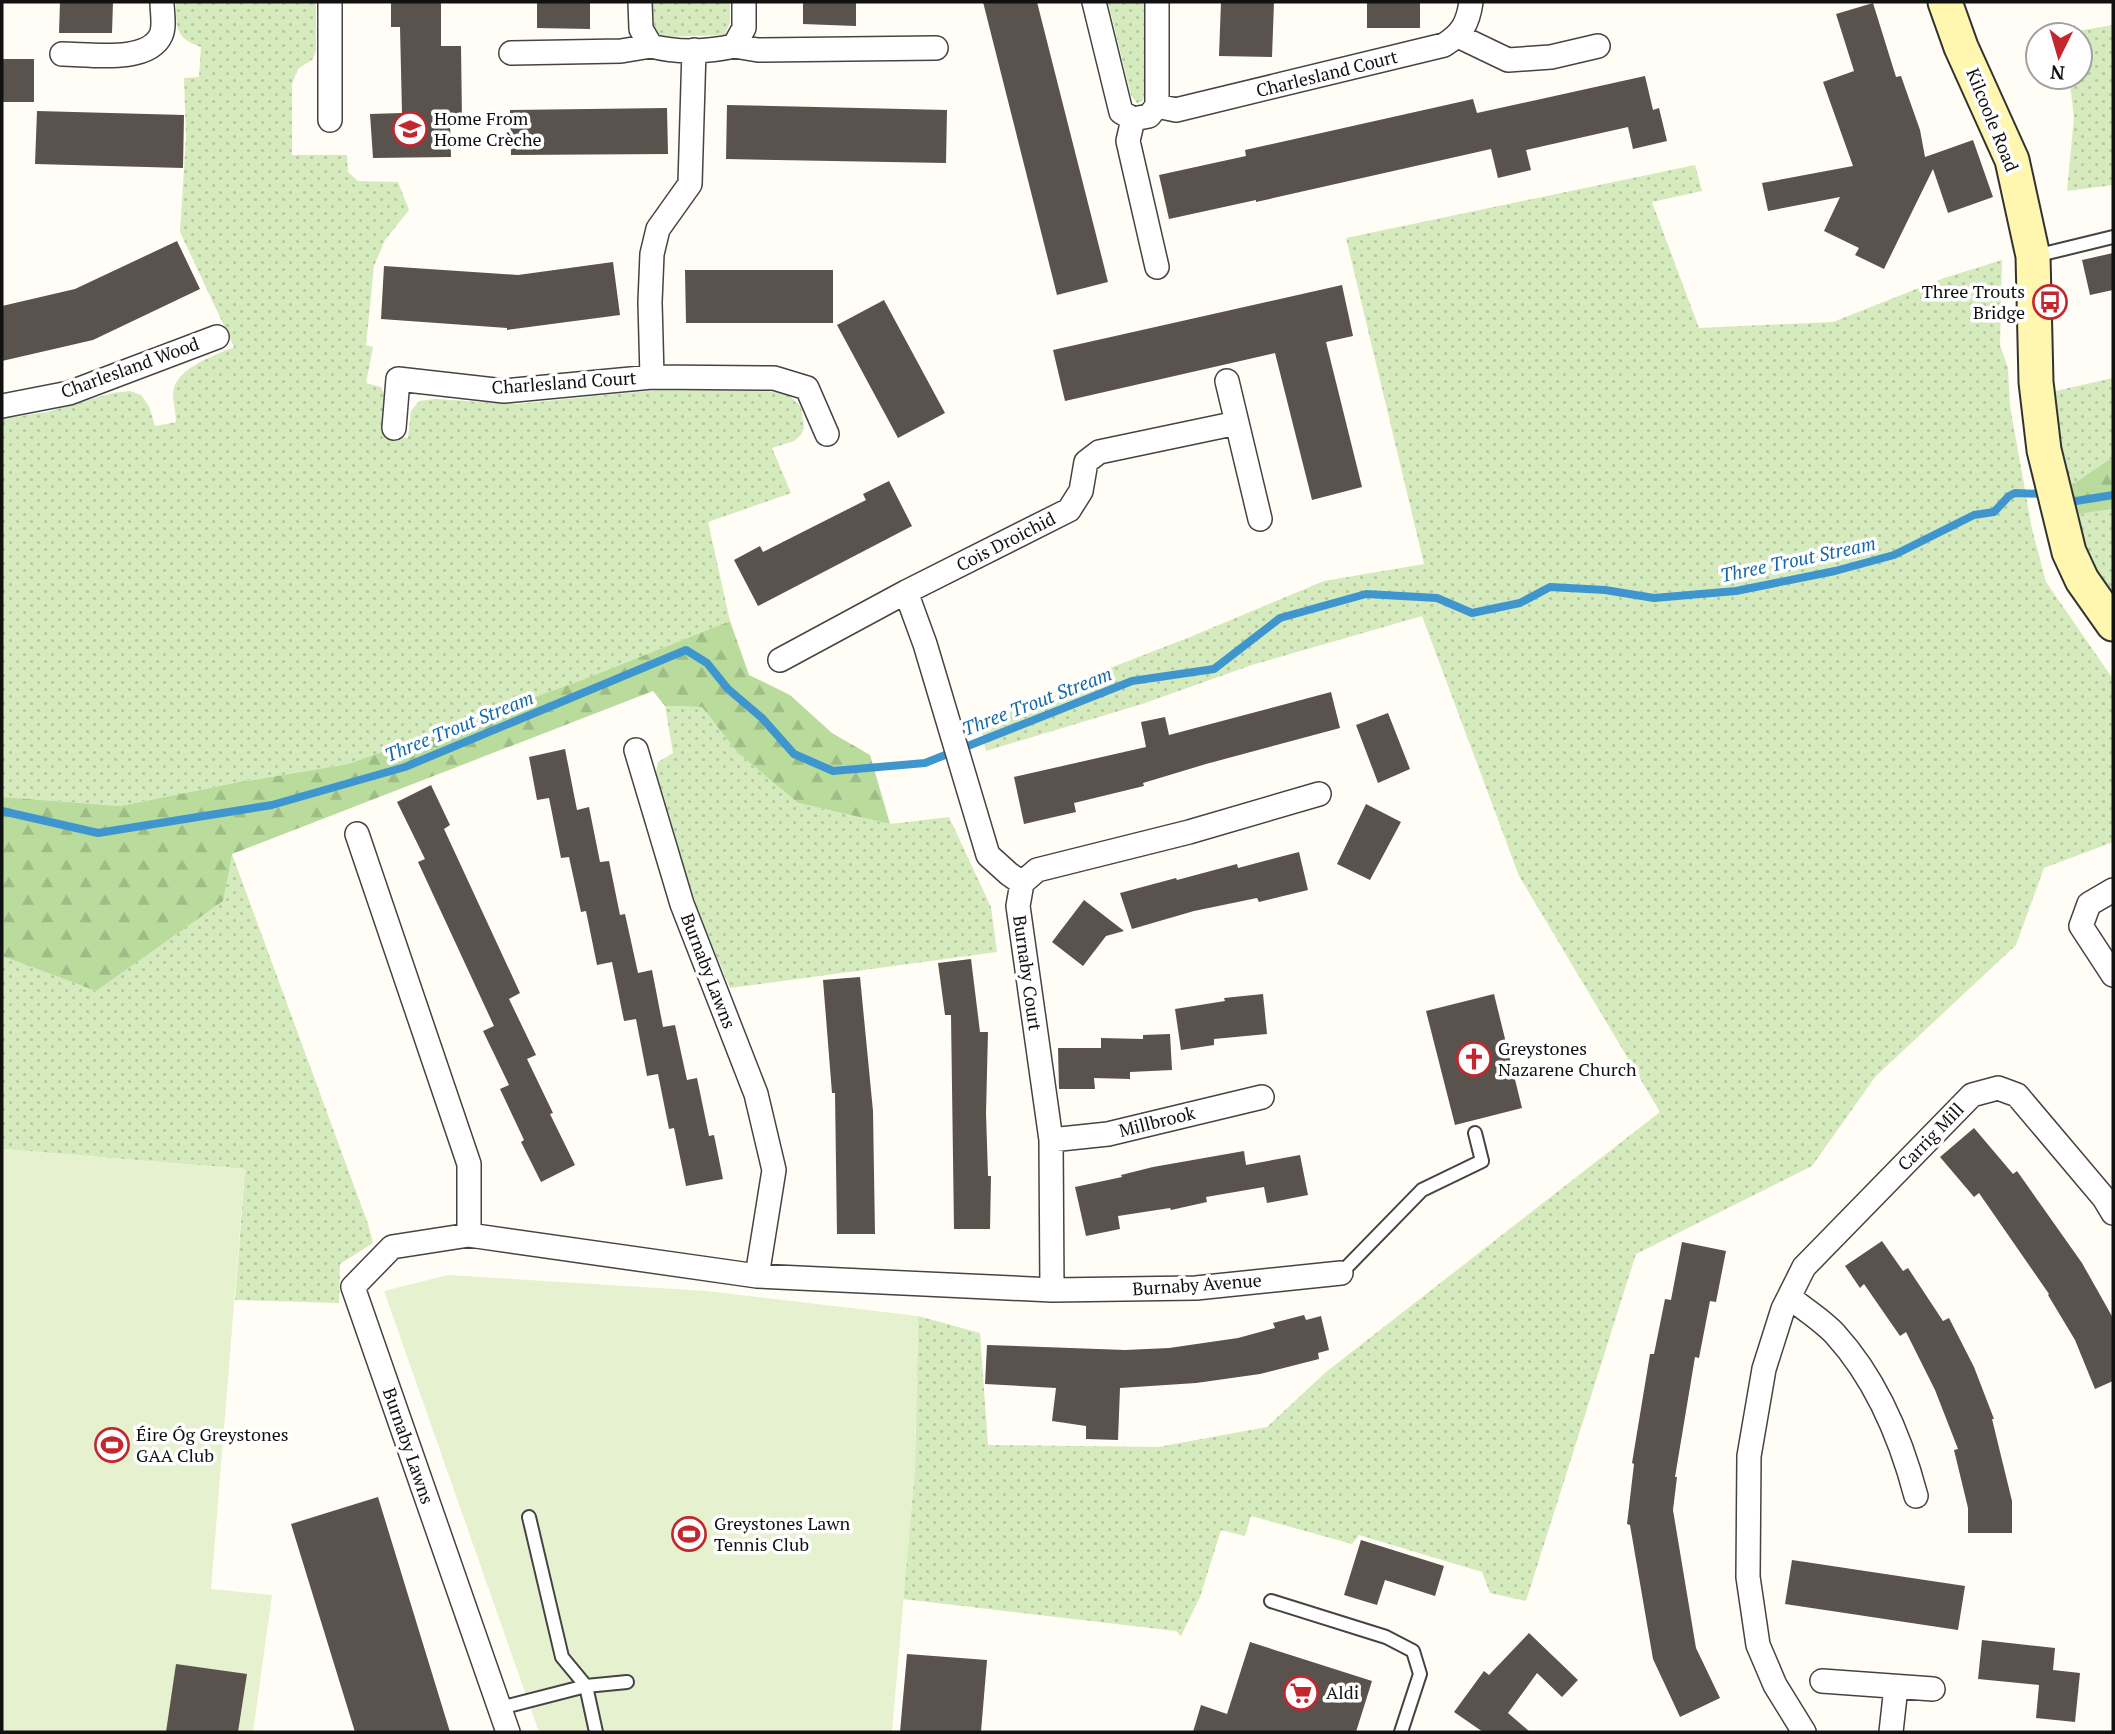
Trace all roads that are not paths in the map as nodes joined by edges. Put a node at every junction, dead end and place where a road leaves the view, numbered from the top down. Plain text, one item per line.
1 (162, 2) edge
2 (330, 2) edge
3 (640, 2) edge
4 (744, 2) edge
5 (1094, 2) edge
6 (1157, 2) edge
7 (1471, 2) edge
8 (1945, 2) edge
9 (1458, 36) junction
10 (651, 46) junction
11 (734, 46) junction
12 (1598, 46) dead end
13 (936, 48) dead end
14 (694, 50) junction
15 (510, 53) dead end
16 (62, 54) dead end
17 (1157, 106) junction
18 (1133, 119) junction
19 (330, 120) dead end
20 (2113, 237) edge
21 (2033, 256) junction
22 (1157, 267) dead end
23 (217, 337) dead end
24 (652, 377) junction
25 (1227, 381) dead end
26 (2, 406) edge
27 (1237, 422) junction
28 (394, 428) dead end
29 (827, 434) dead end
30 (1260, 519) dead end
31 (906, 592) junction
32 (2113, 625) edge
33 (780, 660) dead end
34 (636, 750) dead end
35 (1319, 794) dead end
36 (357, 834) dead end
37 (1022, 883) junction
38 (2113, 890) edge
39 (2113, 975) edge
40 (1262, 1097) dead end
41 (1475, 1133) dead end
42 (1051, 1140) junction
43 (2113, 1213) edge
44 (469, 1235) junction
45 (1341, 1273) joint
46 (757, 1276) junction
47 (1052, 1290) junction
48 (1789, 1297) junction
49 (1916, 1496) dead end
50 (529, 1517) dead end
51 (1270, 1601) dead end
52 (1822, 1681) dead end
53 (628, 1682) dead end
54 (586, 1686) junction
55 (1896, 1687) junction
56 (1933, 1689) dead end
57 (500, 1708) junction
58 (508, 1732) edge
59 (596, 1732) edge
60 (1401, 1732) edge
61 (1804, 1732) edge
62 (1891, 1732) edge

1 - 16 street
2 - 19 street
3 - 10 street
4 - 11 street
5 - 18 street
6 - 17 street
7 - 9 street
8 - 21 main road, Kilcoole Road
9 - 12 street
9 - 17 street, Charlesland Court
10 - 14 street
10 - 15 street
11 - 13 street
11 - 14 street
14 - 24 street, Charlesland Court
17 - 18 street, Charlesland Court
18 - 22 street
20 - 21 lane
21 - 32 main road, Kilcoole Road
23 - 26 street, Charlesland Wood
24 - 28 street, Charlesland Court
24 - 29 street, Charlesland Court
25 - 27 street
27 - 30 street
27 - 31 street, Cois Droichid
31 - 33 street, Cois Droichid
31 - 37 street
34 - 46 street, Burnaby Lawns
35 - 37 street
36 - 44 street
37 - 42 street, Burnaby Court
38 - 39 street
40 - 42 street, Millbrook
41 - 45 lane
42 - 47 street, Burnaby Court
43 - 48 street, Carrig Mill
44 - 46 street, Burnaby Lawns
44 - 57 street, Burnaby Lawns
45 - 47 street, Burnaby Avenue
46 - 47 street, Burnaby Lawns
48 - 49 street
48 - 61 street, Carrig Mill
50 - 54 lane
51 - 60 lane
52 - 55 street
53 - 54 lane
54 - 57 lane
54 - 59 lane
55 - 56 street
55 - 62 street
57 - 58 street, Burnaby Lawns

